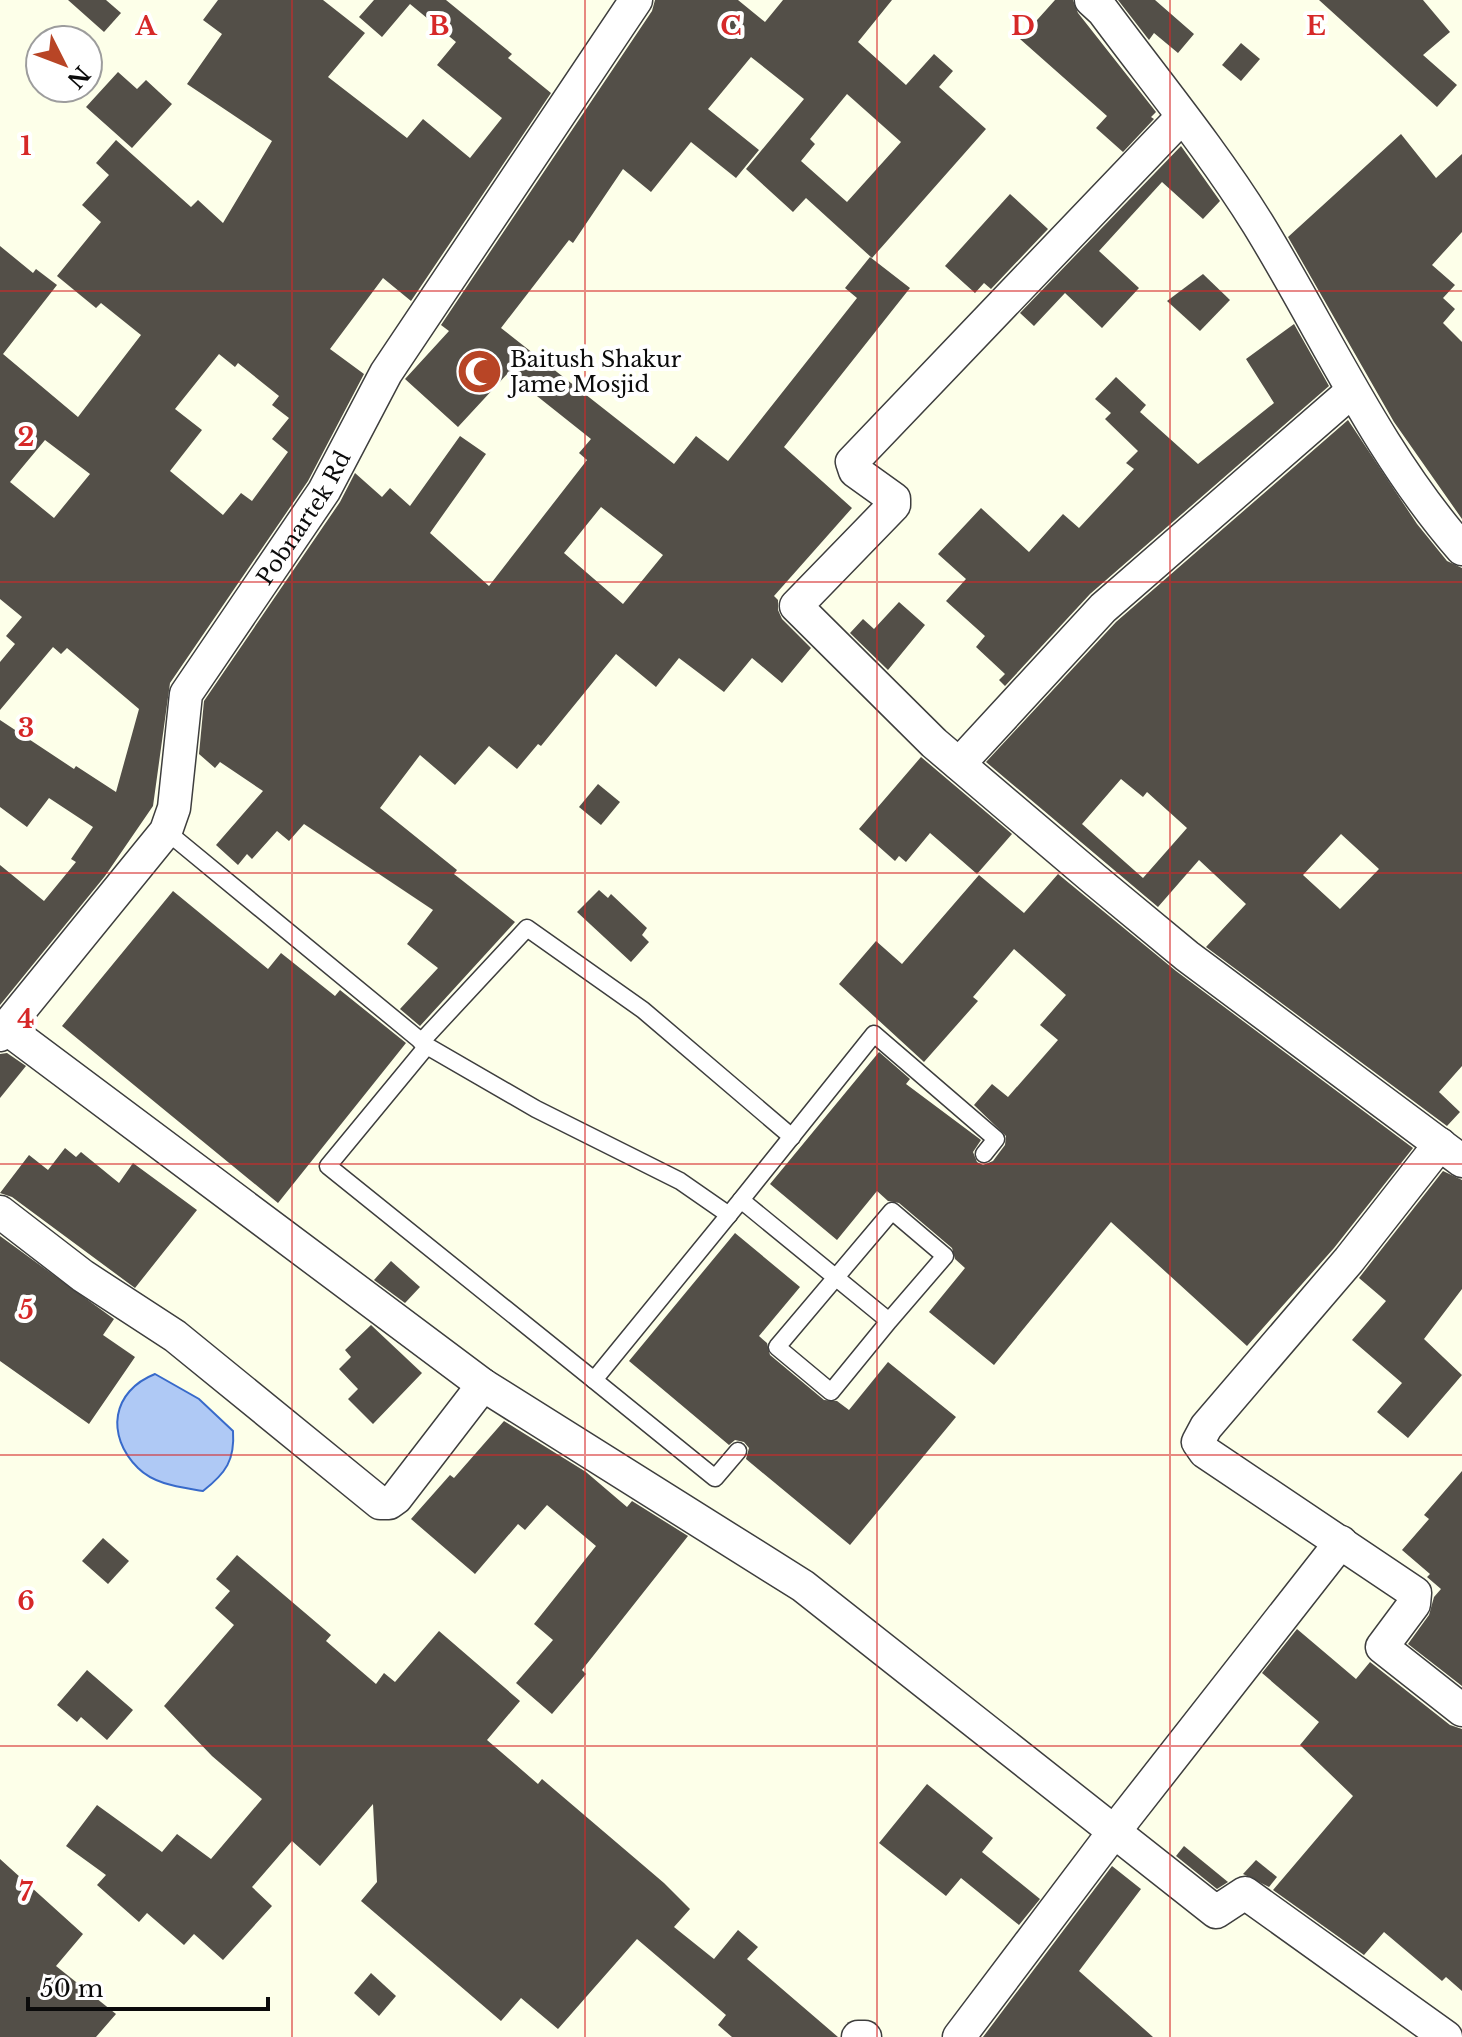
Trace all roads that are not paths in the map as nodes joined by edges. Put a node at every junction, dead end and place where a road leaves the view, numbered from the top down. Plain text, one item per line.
1 (636, 0) edge
2 (1091, 0) edge
3 (1181, 118) junction
4 (1351, 392) junction
5 (1462, 549) edge
6 (959, 764) junction
7 (166, 831) junction
8 (3, 1031) edge
9 (424, 1044) junction
10 (792, 1137) junction
11 (1451, 1153) edge
12 (984, 1154) dead end
13 (741, 1200) junction
14 (0, 1212) edge
15 (729, 1215) junction
16 (835, 1277) junction
17 (889, 1321) junction
18 (594, 1380) junction
19 (483, 1385) junction
20 (738, 1451) dead end
21 (1341, 1542) junction
22 (1462, 1710) edge
23 (1113, 1833) junction
24 (858, 2037) edge
25 (865, 2037) edge
26 (959, 2037) edge
27 (1446, 2037) edge

1 - 7 street, Pobnartek Rd
2 - 3 street
3 - 4 street
3 - 6 street
4 - 5 street
4 - 6 street
6 - 11 street
7 - 8 street, Pobnartek Rd
7 - 9 lane
8 - 19 street
9 - 10 lane
9 - 15 lane
9 - 18 lane
10 - 12 lane
10 - 13 lane
11 - 21 street
13 - 15 lane
13 - 16 lane
14 - 19 street
15 - 18 lane
16 - 17 lane
16 - 17 lane
16 - 17 lane
18 - 20 lane
19 - 23 street
21 - 22 street
21 - 23 street
23 - 26 street
23 - 27 street
24 - 25 street

